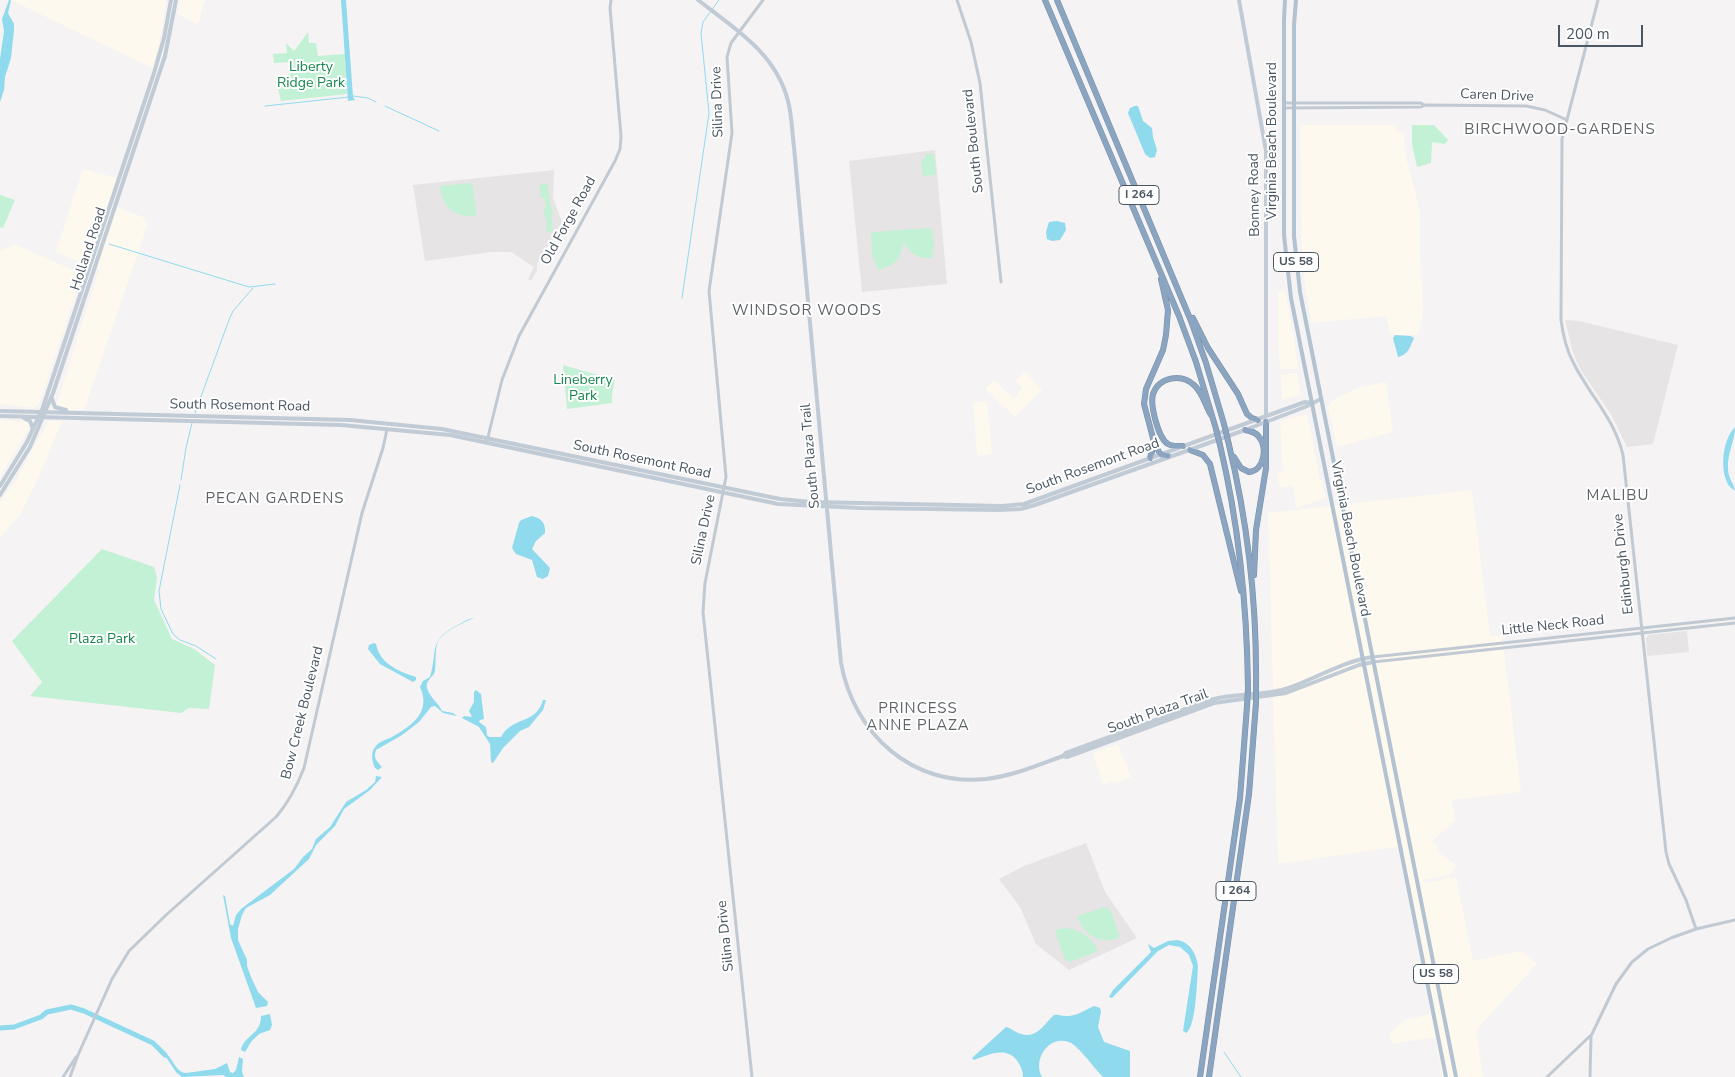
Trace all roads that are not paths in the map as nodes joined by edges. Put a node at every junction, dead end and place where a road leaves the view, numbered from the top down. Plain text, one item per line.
1 (171, 0) edge
2 (176, 0) edge
3 (611, 0) edge
4 (698, 0) edge
5 (764, 0) edge
6 (957, 0) edge
7 (1045, 0) edge
8 (1057, 0) edge
9 (1239, 0) edge
10 (1285, 0) edge
11 (1296, 0) edge
12 (1598, 0) edge
13 (739, 31) junction
14 (1284, 106) junction
15 (1294, 106) junction
16 (1567, 120) junction
17 (1158, 264) junction
18 (1001, 282) dead end
19 (1178, 288) junction
20 (52, 397) junction
21 (1321, 399) junction
22 (1312, 403) junction
23 (0, 411) edge
24 (40, 412) junction
25 (46, 412) junction
26 (83, 413) junction
27 (0, 416) edge
28 (22, 417) junction
29 (38, 417) junction
30 (44, 417) junction
31 (1214, 418) junction
32 (1266, 419) junction
33 (1258, 420) junction
34 (388, 428) junction
35 (33, 429) junction
36 (1245, 430) junction
37 (488, 441) junction
38 (1154, 442) junction
39 (1229, 445) junction
40 (1184, 446) junction
41 (1190, 450) junction
42 (1160, 454) junction
43 (1168, 456) junction
44 (1150, 458) junction
45 (1081, 477) dead end
46 (1079, 484) junction
47 (0, 486) edge
48 (724, 491) junction
49 (0, 495) edge
50 (827, 504) junction
51 (1254, 603) junction
52 (1245, 610) junction
53 (1735, 618) edge
54 (1735, 623) edge
55 (1642, 628) junction
56 (1643, 633) junction
57 (1373, 659) junction
58 (1363, 661) junction
59 (1735, 920) edge
60 (1696, 929) junction
61 (1591, 1036) junction
62 (78, 1055) junction
63 (63, 1077) edge
64 (70, 1077) edge
65 (752, 1077) edge
66 (1200, 1077) edge
67 (1209, 1077) edge
68 (1446, 1077) edge
69 (1456, 1077) edge
70 (1546, 1077) edge
71 (1590, 1077) edge

1 - 24 main road, Holland Road
2 - 20 main road, Holland Road
3 - 37 street, Old Forge Road
4 - 13 main road, South Plaza Trail
5 - 13 street, Silina Drive
6 - 18 street, South Boulevard
7 - 17 highway, I 264
8 - 19 highway, I 264
9 - 32 main road, Bonney Road
10 - 14 main road, Virginia Beach Boulevard / US 58
11 - 15 main road, Virginia Beach Boulevard / US 58
12 - 16 street, Edinburgh Drive
13 - 48 street, Silina Drive
13 - 50 main road, South Plaza Trail
14 - 15 street, Caren Drive
14 - 22 main road, Virginia Beach Boulevard / US 58
15 - 16 street, Caren Drive
15 - 21 main road, Virginia Beach Boulevard / US 58
16 - 55 street, Edinburgh Drive
17 - 31 highway, I 264
17 - 38 highway
19 - 33 highway
19 - 39 highway, I 264, bridge
20 - 25 main road, Holland Road
20 - 26 main road
21 - 22 main road
21 - 57 main road, Virginia Beach Boulevard / US 58
22 - 32 main road
22 - 58 main road, Virginia Beach Boulevard / US 58
23 - 24 main road, South Rosemont Road
24 - 25 main road, South Rosemont Road
24 - 29 main road, Holland Road
25 - 26 main road, South Rosemont Road
25 - 30 main road, Holland Road
26 - 37 main road, South Rosemont Road
27 - 28 main road, South Rosemont Road
28 - 29 main road, South Rosemont Road
28 - 35 main road
29 - 30 main road, South Rosemont Road
29 - 35 main road, Holland Road
30 - 34 main road, South Rosemont Road
30 - 49 main road, Holland Road
31 - 40 highway
31 - 52 highway, I 264, bridge
32 - 33 main road, South Rosemont Road
32 - 36 main road, South Rosemont Road
32 - 51 highway
33 - 40 main road, South Rosemont Road
34 - 37 main road, South Rosemont Road
34 - 62 street, Bow Creek Boulevard
35 - 47 main road, Holland Road
36 - 39 highway
36 - 41 main road, South Rosemont Road
37 - 48 main road, South Rosemont Road
38 - 42 highway
38 - 44 highway
39 - 51 highway, I 264
40 - 42 main road, South Rosemont Road
41 - 43 main road, South Rosemont Road
41 - 52 highway
42 - 43 highway
42 - 44 main road, South Rosemont Road
43 - 50 main road, South Rosemont Road
44 - 46 main road, South Rosemont Road
45 - 46 main road
46 - 50 main road, South Rosemont Road
48 - 50 main road, South Rosemont Road
48 - 65 street, Silina Drive
50 - 58 main road, South Plaza Trail
51 - 67 highway, I 264, bridge
52 - 66 highway, I 264, bridge
53 - 55 street, Little Neck Road
54 - 56 street, Little Neck Road
55 - 56 street, Edinburgh Drive
55 - 57 street, Little Neck Road
56 - 57 street, Little Neck Road
56 - 60 street, Edinburgh Drive
57 - 58 main road, South Plaza Trail
57 - 69 main road, Virginia Beach Boulevard / US 58
58 - 68 main road, Virginia Beach Boulevard / US 58
59 - 60 street
60 - 61 street
61 - 70 street
61 - 71 street
62 - 63 street
62 - 64 street, Bow Creek Boulevard

